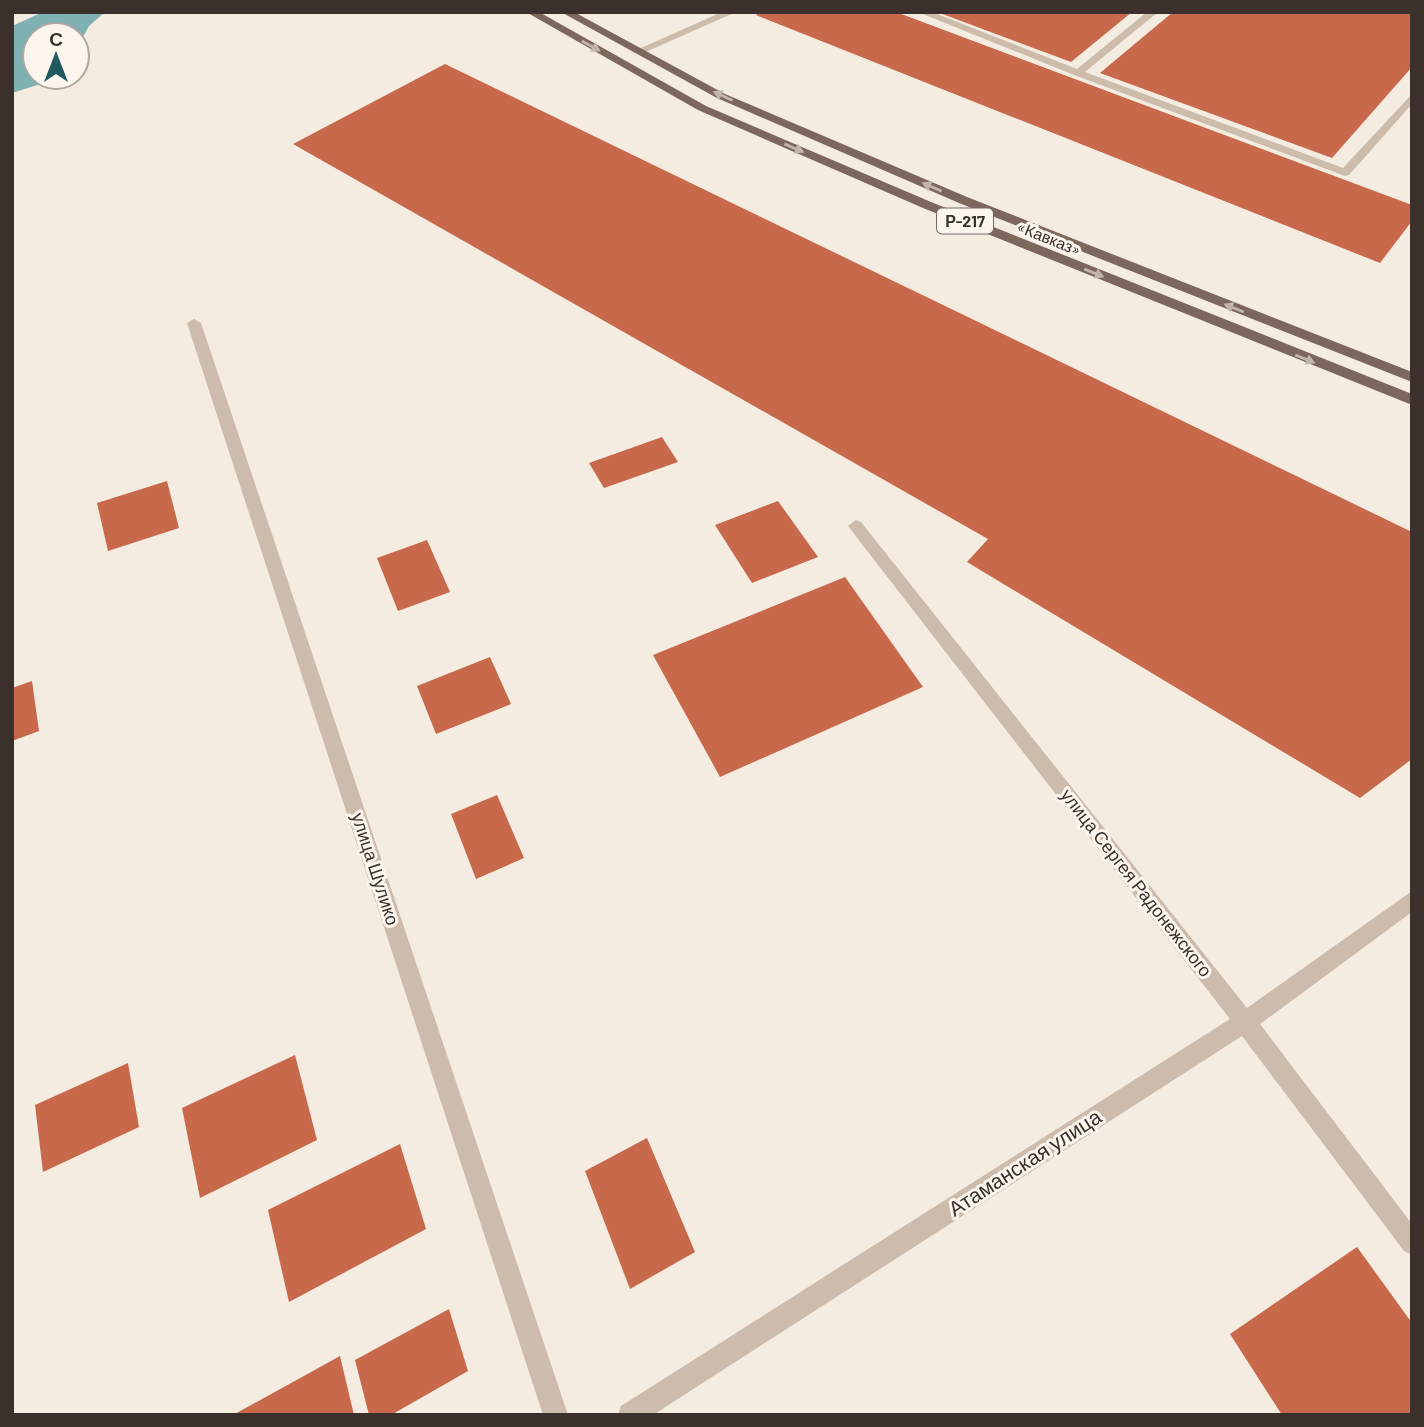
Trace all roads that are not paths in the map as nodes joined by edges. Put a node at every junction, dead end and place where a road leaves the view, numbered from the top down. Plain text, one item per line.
1 (531, 12) edge
2 (566, 12) edge
3 (731, 12) edge
4 (923, 12) edge
5 (1153, 12) edge
6 (637, 52) junction
7 (1078, 73) junction
8 (1412, 97) edge
9 (194, 323) dead end
10 (1412, 377) edge
11 (1412, 401) edge
12 (856, 526) dead end
13 (1412, 900) edge
14 (1245, 1022) junction
15 (1412, 1243) edge
16 (556, 1415) edge
17 (630, 1415) edge

1 -> 11 main road, «Кавказ» / Р-217
2 - 6 main road, «Кавказ» / Р-217
3 - 6 street
4 - 7 street
5 - 7 street
10 -> 6 main road, «Кавказ» / Р-217
7 - 8 street
9 - 16 street, улица Шулико
12 - 14 street, улица Сергея Радонежского
13 - 14 street, Атаманская улица
14 - 15 street, улица Сергея Радонежского
14 - 17 street, Атаманская улица

